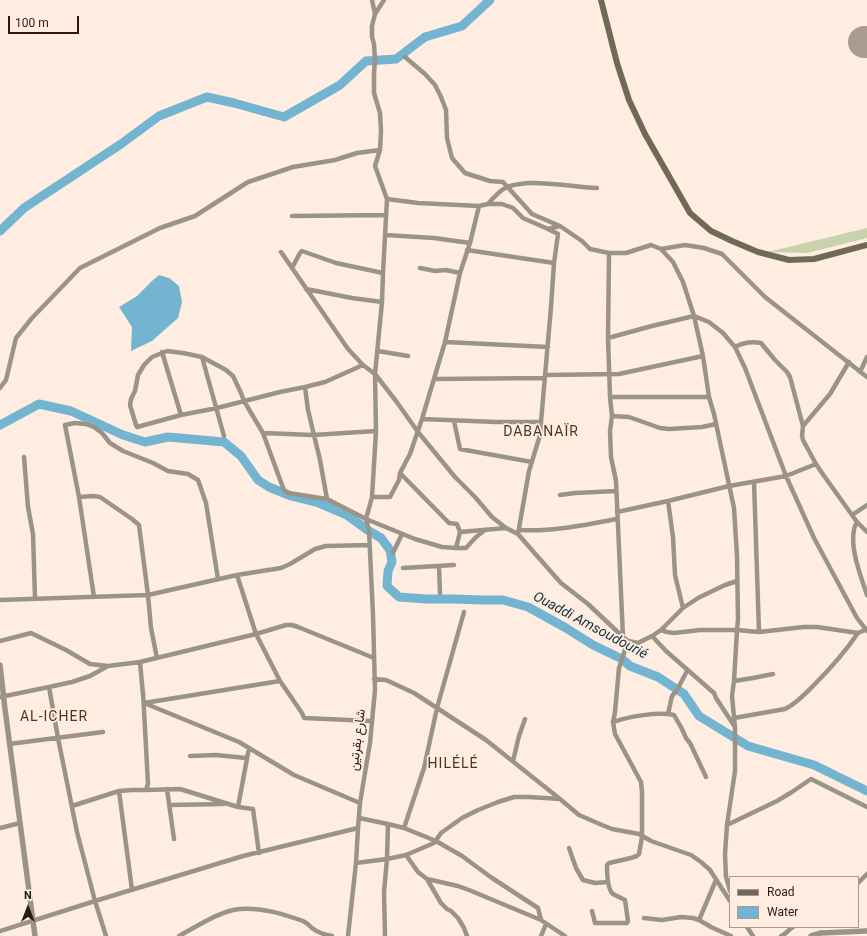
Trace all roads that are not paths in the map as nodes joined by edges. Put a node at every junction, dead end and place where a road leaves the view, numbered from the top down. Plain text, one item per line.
1 (372, 0) edge
2 (384, 0) edge
3 (601, 0) edge
4 (375, 14) junction
5 (406, 57) dead end
6 (380, 150) junction
7 (507, 187) junction
8 (597, 188) dead end
9 (387, 199) junction
10 (488, 204) junction
11 (480, 206) junction
12 (386, 215) junction
13 (292, 216) dead end
14 (560, 226) junction
15 (548, 229) junction
16 (385, 235) junction
17 (470, 243) junction
18 (867, 245) edge
19 (661, 249) junction
20 (467, 250) junction
21 (281, 252) dead end
22 (609, 253) junction
23 (554, 263) junction
24 (292, 268) junction
25 (420, 268) dead end
26 (382, 273) junction
27 (460, 273) junction
28 (306, 289) junction
29 (382, 302) junction
30 (694, 316) junction
31 (608, 338) junction
32 (445, 342) junction
33 (735, 346) junction
34 (548, 347) junction
35 (378, 351) junction
36 (162, 352) junction
37 (408, 356) dead end
38 (703, 356) junction
39 (202, 357) junction
40 (867, 357) edge
41 (848, 362) junction
42 (362, 365) junction
43 (860, 372) junction
44 (375, 374) junction
45 (609, 375) junction
46 (545, 376) junction
47 (867, 377) edge
48 (434, 379) junction
49 (306, 387) junction
50 (0, 388) edge
51 (610, 397) junction
52 (709, 397) junction
53 (244, 401) junction
54 (217, 408) junction
55 (181, 414) junction
56 (612, 416) junction
57 (422, 419) junction
58 (454, 421) junction
59 (540, 422) junction
60 (716, 424) junction
61 (803, 426) junction
62 (376, 431) junction
63 (418, 432) junction
64 (263, 433) junction
65 (313, 435) junction
66 (224, 436) dead end
67 (24, 457) dead end
68 (532, 462) junction
69 (816, 464) junction
70 (400, 473) junction
71 (786, 476) junction
72 (754, 482) junction
73 (729, 486) junction
74 (616, 491) junction
75 (560, 495) dead end
76 (79, 497) junction
77 (372, 497) junction
78 (327, 499) junction
79 (668, 501) junction
80 (867, 505) edge
81 (617, 512) junction
82 (852, 514) junction
83 (366, 519) junction
84 (617, 519) junction
85 (857, 522) junction
86 (506, 528) junction
87 (485, 530) junction
88 (460, 532) junction
89 (519, 532) junction
90 (867, 532) edge
91 (402, 534) junction
92 (369, 545) junction
93 (456, 548) junction
94 (393, 553) dead end
95 (439, 566) junction
96 (454, 566) dead end
97 (403, 568) dead end
98 (237, 574) junction
99 (218, 579) junction
100 (737, 582) junction
101 (440, 593) dead end
102 (148, 595) junction
103 (867, 595) edge
104 (94, 597) junction
105 (35, 598) junction
106 (0, 600) edge
107 (683, 608) junction
108 (464, 612) dead end
109 (661, 630) junction
110 (736, 630) junction
111 (867, 630) edge
112 (759, 632) junction
113 (858, 633) junction
114 (256, 634) junction
115 (652, 636) junction
116 (623, 637) junction
117 (0, 641) edge
118 (628, 641) junction
119 (157, 658) junction
120 (374, 658) junction
121 (140, 662) junction
122 (0, 665) edge
123 (108, 666) junction
124 (687, 671) junction
125 (773, 674) dead end
126 (374, 679) junction
127 (734, 680) junction
128 (280, 681) junction
129 (49, 687) junction
130 (143, 692) junction
131 (2, 696) edge
132 (144, 703) junction
133 (437, 708) junction
134 (668, 714) junction
135 (734, 718) junction
136 (525, 719) dead end
137 (372, 721) junction
138 (613, 722) junction
139 (735, 728) junction
140 (103, 732) dead end
141 (58, 738) junction
142 (9, 744) junction
143 (248, 748) junction
144 (190, 756) dead end
145 (246, 758) junction
146 (513, 761) junction
147 (706, 777) dead end
148 (167, 789) junction
149 (146, 790) junction
150 (119, 791) junction
151 (560, 799) junction
152 (360, 803) junction
153 (229, 804) junction
154 (169, 805) junction
155 (72, 806) junction
156 (238, 807) junction
157 (867, 807) edge
158 (359, 818) junction
159 (20, 822) junction
160 (388, 824) junction
161 (727, 825) junction
162 (0, 828) edge
163 (358, 828) junction
164 (404, 828) junction
165 (642, 836) junction
166 (174, 839) dead end
167 (436, 840) junction
168 (569, 848) dead end
169 (259, 853) junction
170 (406, 855) junction
171 (387, 859) junction
172 (356, 864) junction
173 (867, 874) edge
174 (426, 879) junction
175 (716, 880) junction
176 (608, 882) junction
177 (859, 882) edge
178 (729, 888) edge
179 (132, 890) junction
180 (729, 900) edge
181 (95, 901) junction
182 (592, 911) dead end
183 (644, 918) dead end
184 (541, 920) junction
185 (699, 920) junction
186 (33, 921) junction
187 (546, 924) junction
188 (791, 928) edge
189 (0, 931) edge
190 (867, 931) edge
191 (35, 936) edge
192 (106, 936) edge
193 (179, 936) edge
194 (332, 936) edge
195 (348, 936) edge
196 (385, 936) edge
197 (467, 936) edge
198 (541, 936) edge
199 (565, 936) edge
200 (731, 936) edge
201 (781, 936) edge
202 (810, 936) edge

1 - 4 street
2 - 4 street
3 - 18 main road
4 - 6 street
5 - 7 street
6 - 9 street
6 - 50 street
7 - 8 street
7 - 10 street
7 - 14 street
9 - 11 street
9 - 12 street
10 - 11 street
10 - 15 street
11 - 17 street
12 - 13 street
12 - 16 street
14 - 15 street
14 - 22 street
15 - 23 street
16 - 17 street
16 - 26 street
17 - 20 street
19 - 22 street
19 - 30 street
19 - 41 street
20 - 23 street
20 - 27 street
21 - 24 street
22 - 31 street
23 - 34 street
24 - 26 street
24 - 28 street
25 - 27 street
26 - 29 street
27 - 32 street
28 - 29 street
28 - 42 street
29 - 35 street
30 - 31 street
30 - 33 street
30 - 38 street
31 - 45 street
32 - 34 street
32 - 48 street
33 - 61 street
33 - 71 street
34 - 46 street
35 - 37 street
35 - 44 street
36 - 39 street
36 - 55 street
36 - 55 street
38 - 45 street
38 - 52 street
39 - 53 street
39 - 54 street
40 - 43 street
41 - 43 street
41 - 61 street
42 - 44 street
42 - 49 street
43 - 47 street
44 - 62 street
44 - 63 street
45 - 46 street
45 - 51 street
46 - 48 street
46 - 59 street
48 - 57 street
49 - 53 street
49 - 65 street
51 - 52 street
51 - 56 street
52 - 60 street
53 - 54 street
53 - 64 street
54 - 55 street
54 - 66 street
56 - 60 street
56 - 74 street
57 - 58 street
57 - 63 street
58 - 59 street
58 - 68 street
59 - 68 street
60 - 73 street
61 - 69 street
62 - 65 street
62 - 77 street
63 - 70 street
63 - 86 street
64 - 65 street
64 - 78 street
65 - 78 street
67 - 105 street
68 - 89 street
69 - 71 street
69 - 82 street
70 - 77 street
70 - 88 street
71 - 72 street
71 - 111 street
72 - 73 street
72 - 112 street
73 - 79 street
73 - 100 street
74 - 75 street
74 - 81 street
76 - 99 street
76 - 102 street
76 - 104 street
77 - 83 street
78 - 83 street
79 - 81 street
79 - 107 street
80 - 82 street
81 - 84 street
82 - 85 street
83 - 91 street
83 - 92 street, شارع بقرتين
84 - 89 street
84 - 116 street
85 - 90 street
85 - 103 street
86 - 87 street
86 - 89 street
87 - 88 street
87 - 93 street
88 - 93 street
89 - 116 street
91 - 93 street
91 - 94 street
92 - 98 street
92 - 120 street, شارع بقرتين
95 - 96 street
95 - 97 street
95 - 101 street
98 - 99 street
98 - 114 street
99 - 102 street
100 - 107 street
100 - 110 street
102 - 104 street
102 - 119 street
104 - 105 street
105 - 106 street
107 - 109 street
108 - 133 street
109 - 110 street
109 - 115 street
110 - 112 street
110 - 127 street
111 - 113 street
112 - 113 street
113 - 135 street
114 - 119 street
114 - 120 street
114 - 128 street
115 - 118 street
115 - 124 street
116 - 118 street
117 - 123 street
118 - 138 street
119 - 121 street
120 - 126 street, شارع بقرتين
121 - 123 street
121 - 130 street
122 - 131 street
123 - 129 street
124 - 134 street
124 - 139 street
125 - 127 street
126 - 133 street
126 - 137 street, شارع بقرتين
127 - 135 street
128 - 132 street
128 - 137 street
129 - 131 street
129 - 141 street
130 - 132 street
130 - 149 street
131 - 142 street
132 - 143 street
133 - 146 street
133 - 164 street
134 - 138 street
134 - 147 street
135 - 139 street
136 - 146 street
137 - 152 street, شارع بقرتين
138 - 165 street
139 - 161 street
140 - 141 street
141 - 142 street
141 - 155 street
142 - 159 street
143 - 145 street
143 - 152 street
144 - 145 street
145 - 156 street
146 - 151 street
148 - 149 street
148 - 153 street
148 - 154 street
149 - 150 street
150 - 155 street
150 - 179 street
151 - 165 street
151 - 167 street
152 - 158 street, شارع بقرتين
153 - 154 street
153 - 156 street
154 - 166 street
155 - 181 street
156 - 169 street
157 - 161 street
158 - 160 street
158 - 163 street, شارع بقرتين
159 - 162 street
159 - 186 street
160 - 164 street
160 - 171 street
161 - 178 street
163 - 169 street
163 - 172 street, شارع بقرتين
164 - 167 street
165 - 175 street
165 - 176 street
167 - 170 street
167 - 184 street
168 - 176 street
169 - 179 street
170 - 171 street
170 - 174 street
171 - 172 street
171 - 196 street
172 - 195 street, شارع بقرتين
173 - 177 street
174 - 184 street
174 - 197 street
175 - 180 street
175 - 185 street
176 - 182 street
179 - 181 street
181 - 186 street
181 - 192 street
183 - 185 street
184 - 187 street
185 - 200 street
186 - 189 street
186 - 191 street
187 - 198 street
187 - 199 street
188 - 201 street
190 - 202 street
193 - 194 street

